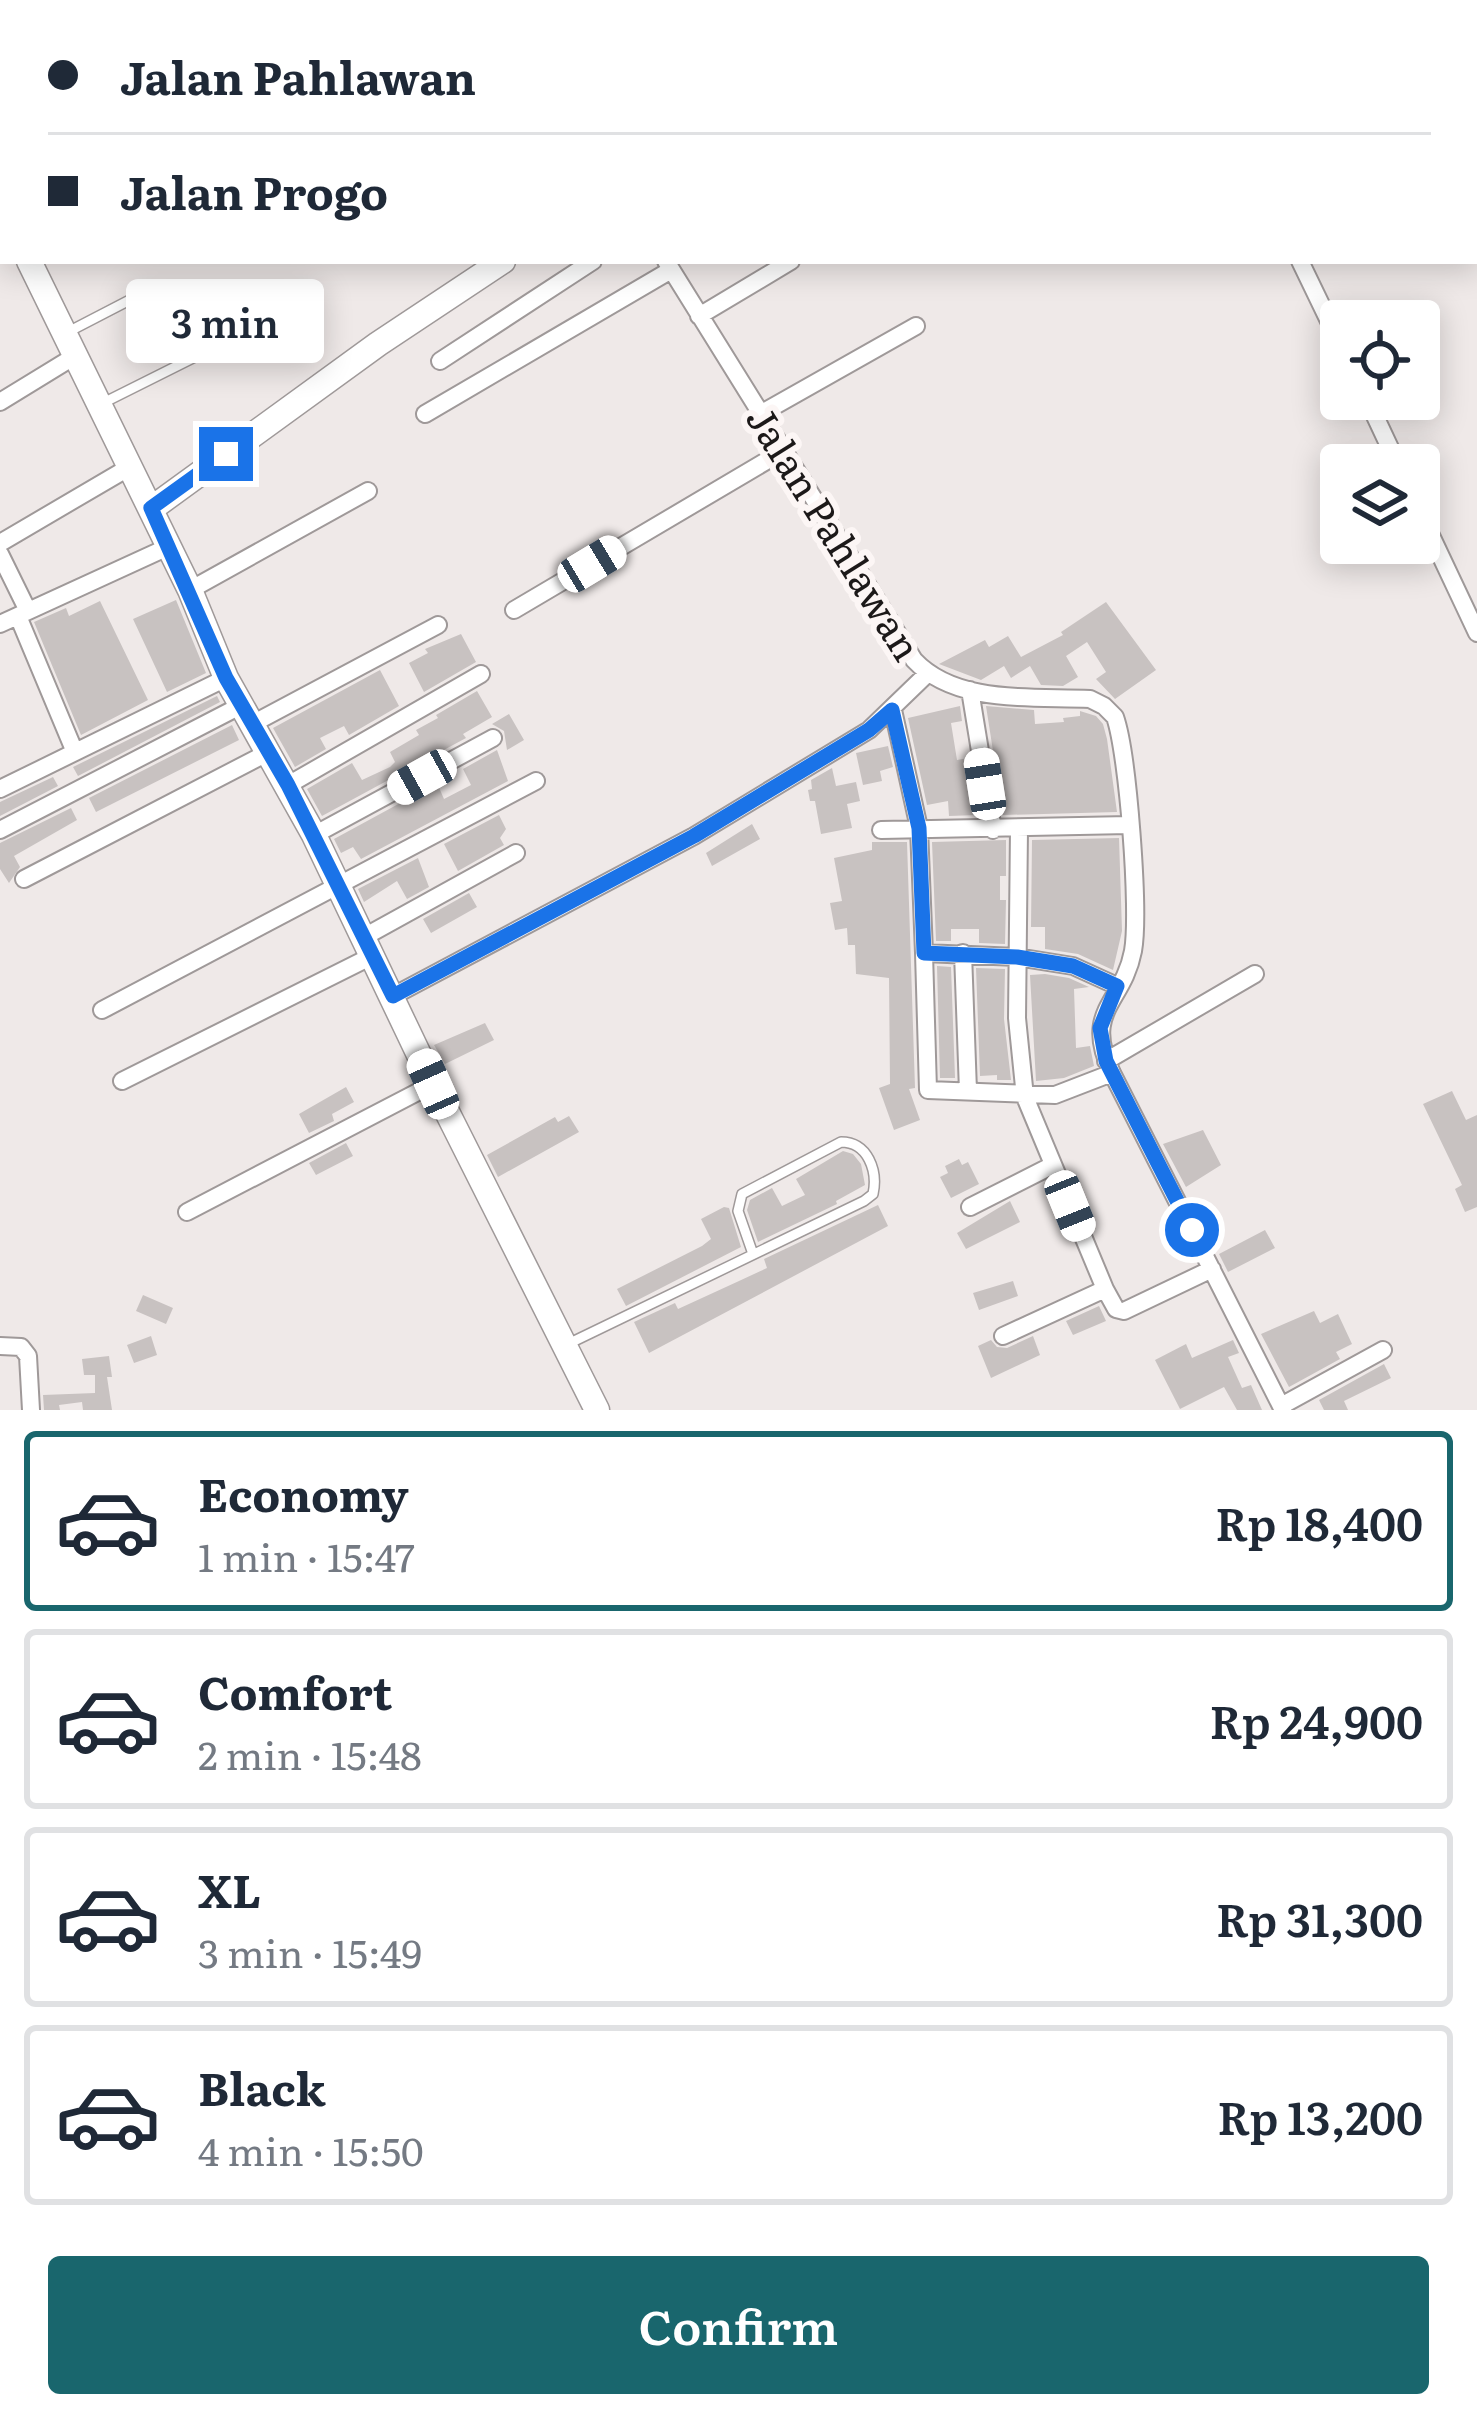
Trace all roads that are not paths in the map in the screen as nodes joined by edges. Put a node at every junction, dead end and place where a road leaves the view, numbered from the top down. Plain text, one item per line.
1 (30, 264) edge
2 (498, 264) edge
3 (588, 264) edge
4 (786, 264) edge
5 (1301, 264) edge
6 (669, 265) edge
7 (149, 290) dead end
8 (1320, 302) edge
9 (699, 316) junction
10 (916, 326) dead end
11 (71, 345) junction
12 (219, 345) dead end
13 (440, 361) dead end
14 (0, 402) edge
15 (98, 405) junction
16 (762, 413) junction
17 (425, 414) dead end
18 (785, 450) junction
19 (128, 468) junction
20 (368, 491) dead end
21 (151, 508) junction
22 (0, 543) edge
23 (168, 547) junction
24 (0, 554) edge
25 (1440, 555) edge
26 (190, 590) junction
27 (514, 610) dead end
28 (15, 617) edge
29 (438, 625) dead end
30 (1477, 633) edge
31 (481, 674) dead end
32 (927, 674) junction
33 (226, 678) junction
34 (970, 690) junction
35 (892, 710) junction
36 (248, 714) junction
37 (493, 738) dead end
38 (74, 750) junction
39 (269, 752) junction
40 (536, 781) dead end
41 (288, 785) junction
42 (0, 789) edge
43 (1129, 825) junction
44 (919, 828) junction
45 (0, 830) edge
46 (881, 830) dead end
47 (993, 830) junction
48 (1019, 830) junction
49 (314, 835) junction
50 (516, 853) dead end
51 (24, 879) dead end
52 (340, 887) junction
53 (369, 946) junction
54 (924, 953) junction
55 (963, 953) junction
56 (1017, 957) junction
57 (1255, 974) dead end
58 (1117, 986) junction
59 (393, 996) junction
60 (102, 1010) dead end
61 (1109, 1067) junction
62 (122, 1081) dead end
63 (433, 1084) junction
64 (968, 1091) junction
65 (1025, 1097) junction
66 (1053, 1165) junction
67 (970, 1207) dead end
68 (187, 1212) dead end
69 (753, 1255) junction
70 (1212, 1269) junction
71 (1105, 1288) junction
72 (1003, 1336) dead end
73 (566, 1345) junction
74 (0, 1346) edge
75 (1383, 1350) dead end
76 (1282, 1408) edge
77 (32, 1410) edge
78 (597, 1410) edge

1 - 11 street
2 - 21 street
3 - 13 street
4 - 9 street
5 - 8 street
6 - 9 street, Jalan Pahlawan
6 - 17 street
7 - 11 lane
9 - 16 street, Jalan Pahlawan
10 - 16 street
11 - 14 street
11 - 15 street
12 - 15 lane
15 - 19 street
16 - 18 street, Jalan Pahlawan
18 - 27 street
18 - 32 street, Jalan Pahlawan
19 - 21 street
19 - 22 street
20 - 26 street
21 - 23 street
23 - 26 street
23 - 28 street
24 - 28 street
25 - 30 street
26 - 33 street
28 - 38 street
29 - 36 street
31 - 41 street
32 - 34 street, Jalan Pahlawan
32 - 35 street
33 - 36 street
33 - 38 street
34 - 43 street, Jalan Pahlawan
34 - 47 street
35 - 44 street
35 - 59 street
36 - 39 street
36 - 45 street
37 - 49 street
38 - 42 street
39 - 41 street
39 - 51 street
40 - 52 street
41 - 49 street
43 - 48 street
43 - 58 street, Jalan Pahlawan
44 - 46 street
44 - 47 street
44 - 54 street
47 - 48 street
48 - 56 street
49 - 52 street
50 - 53 street
52 - 53 street
52 - 60 street
53 - 59 street
53 - 62 street
54 - 55 street
54 - 64 street
55 - 56 street
55 - 64 street
56 - 58 street
56 - 65 street
57 - 61 street
58 - 61 street, Jalan Pahlawan
59 - 63 street
61 - 65 street
61 - 70 street
63 - 68 street
63 - 73 street
64 - 65 street
65 - 66 street
66 - 67 street
66 - 71 street
69 - 69 lane
69 - 73 lane
70 - 71 street
70 - 76 street
71 - 72 street
73 - 78 street
74 - 77 street
75 - 76 street

